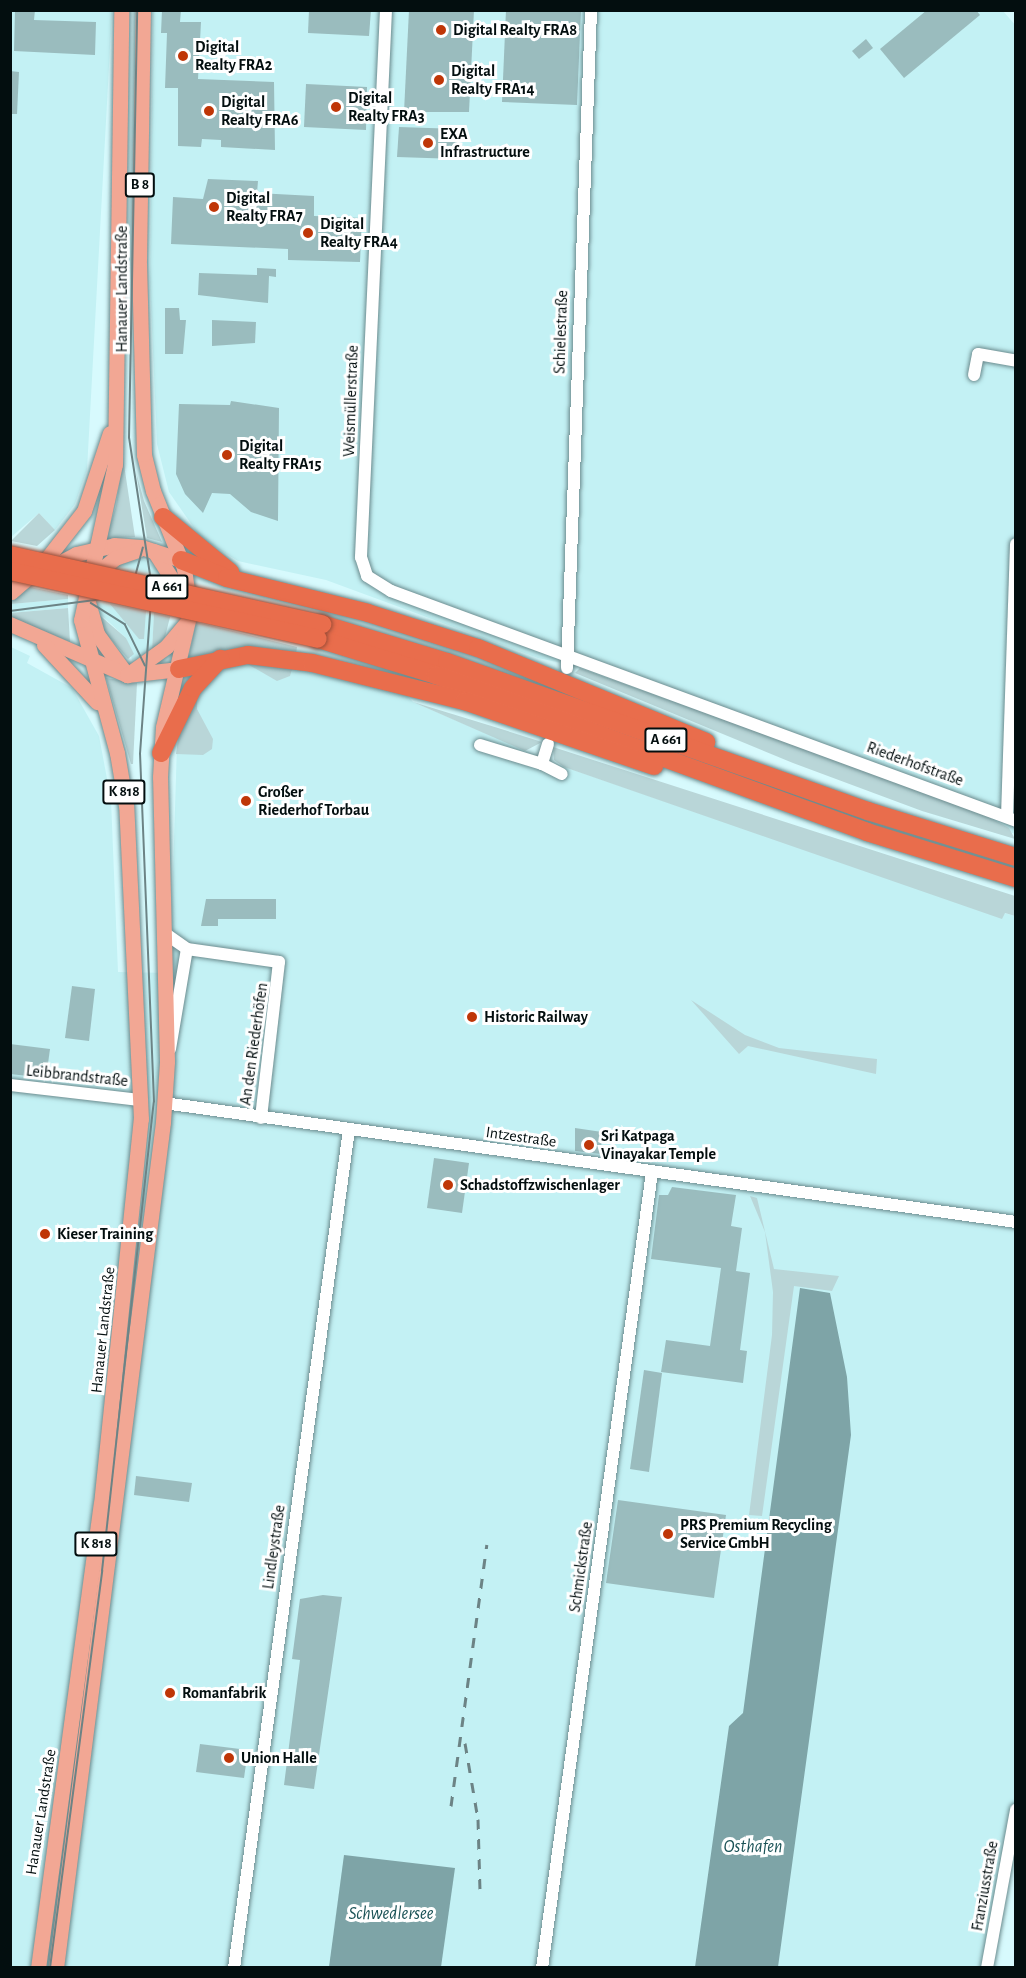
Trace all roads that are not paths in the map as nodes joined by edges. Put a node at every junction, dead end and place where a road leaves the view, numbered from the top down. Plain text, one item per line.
1 (121, 10) edge
2 (143, 10) edge
3 (386, 10) edge
4 (591, 10) edge
5 (1016, 361) edge
6 (974, 375) dead end
7 (115, 413) junction
8 (163, 517) junction
9 (1016, 544) edge
10 (95, 548) junction
11 (153, 549) junction
12 (10, 555) edge
13 (181, 560) junction
14 (10, 571) edge
15 (86, 585) junction
16 (11, 592) edge
17 (291, 593) junction
18 (190, 615) junction
19 (17, 626) edge
20 (320, 632) junction
21 (222, 658) junction
22 (567, 661) junction
23 (89, 662) junction
24 (178, 669) junction
25 (127, 675) junction
26 (106, 715) junction
27 (548, 744) dead end
28 (480, 745) dead end
29 (161, 753) junction
30 (542, 764) junction
31 (562, 774) dead end
32 (723, 781) junction
33 (811, 790) junction
34 (1011, 818) edge
35 (1016, 857) edge
36 (1016, 878) edge
37 (163, 932) junction
38 (187, 949) junction
39 (167, 1061) junction
40 (10, 1085) edge
41 (140, 1100) junction
42 (164, 1103) junction
43 (261, 1118) junction
44 (349, 1130) junction
45 (652, 1172) junction
46 (1016, 1222) edge
47 (1016, 1810) edge
48 (38, 1968) edge
49 (56, 1968) edge
50 (234, 1968) edge
51 (542, 1968) edge
52 (987, 1968) edge

1 - 7 main road, Hanauer Landstraße / B 8
2 - 8 main road, Hanauer Landstraße / B 8
3 - 22 street, Weismüllerstraße
4 - 22 street, Schielestraße
5 - 6 street
7 - 10 main road, Hanauer Landstraße / B 8
7 - 16 main road
8 - 13 main road, Hanauer Landstraße / B 8
8 - 17 highway
9 - 34 street, Riederhofstraße
10 - 11 main road
10 - 15 main road, K 818
10 - 16 main road
11 - 13 main road
11 - 15 main road
11 - 18 main road
12 - 20 highway, A 661, bridge
13 - 17 highway
13 - 18 main road, B 8
14 - 20 highway, A 661, bridge
15 - 23 main road, K 818
15 - 25 main road
17 - 33 highway
18 - 24 main road, B 8
18 - 25 main road
19 - 23 main road
19 - 26 main road
20 - 32 highway, A 661
20 - 33 highway, A 661
21 - 24 highway
21 - 29 highway
21 - 32 highway
22 - 34 street, Riederhofstraße
23 - 25 main road
23 - 26 main road, Hanauer Landstraße / K 818
24 - 25 main road
24 - 29 main road, Hanauer Landstraße / K 818
26 - 41 main road, Hanauer Landstraße / K 818
27 - 30 street
28 - 30 street
29 - 37 main road, Hanauer Landstraße / K 818
30 - 31 street
32 - 36 highway, A 661
33 - 35 highway, A 661
37 - 38 street, An den Riederhöfen
37 - 39 main road, Hanauer Landstraße / K 818
38 - 39 street
38 - 43 street, An den Riederhöfen
39 - 42 main road, Hanauer Landstraße / K 818
40 - 41 street, Leibbrandstraße
41 - 42 main road
41 - 48 main road, Hanauer Landstraße / K 818
42 - 43 street, Intzestraße
42 - 49 main road, Hanauer Landstraße / K 818
43 - 44 street, Intzestraße
44 - 45 street, Intzestraße
44 - 50 street, Lindleystraße
45 - 46 street, Intzestraße
45 - 51 street, Schmickstraße
47 - 52 street, Franziusstraße

